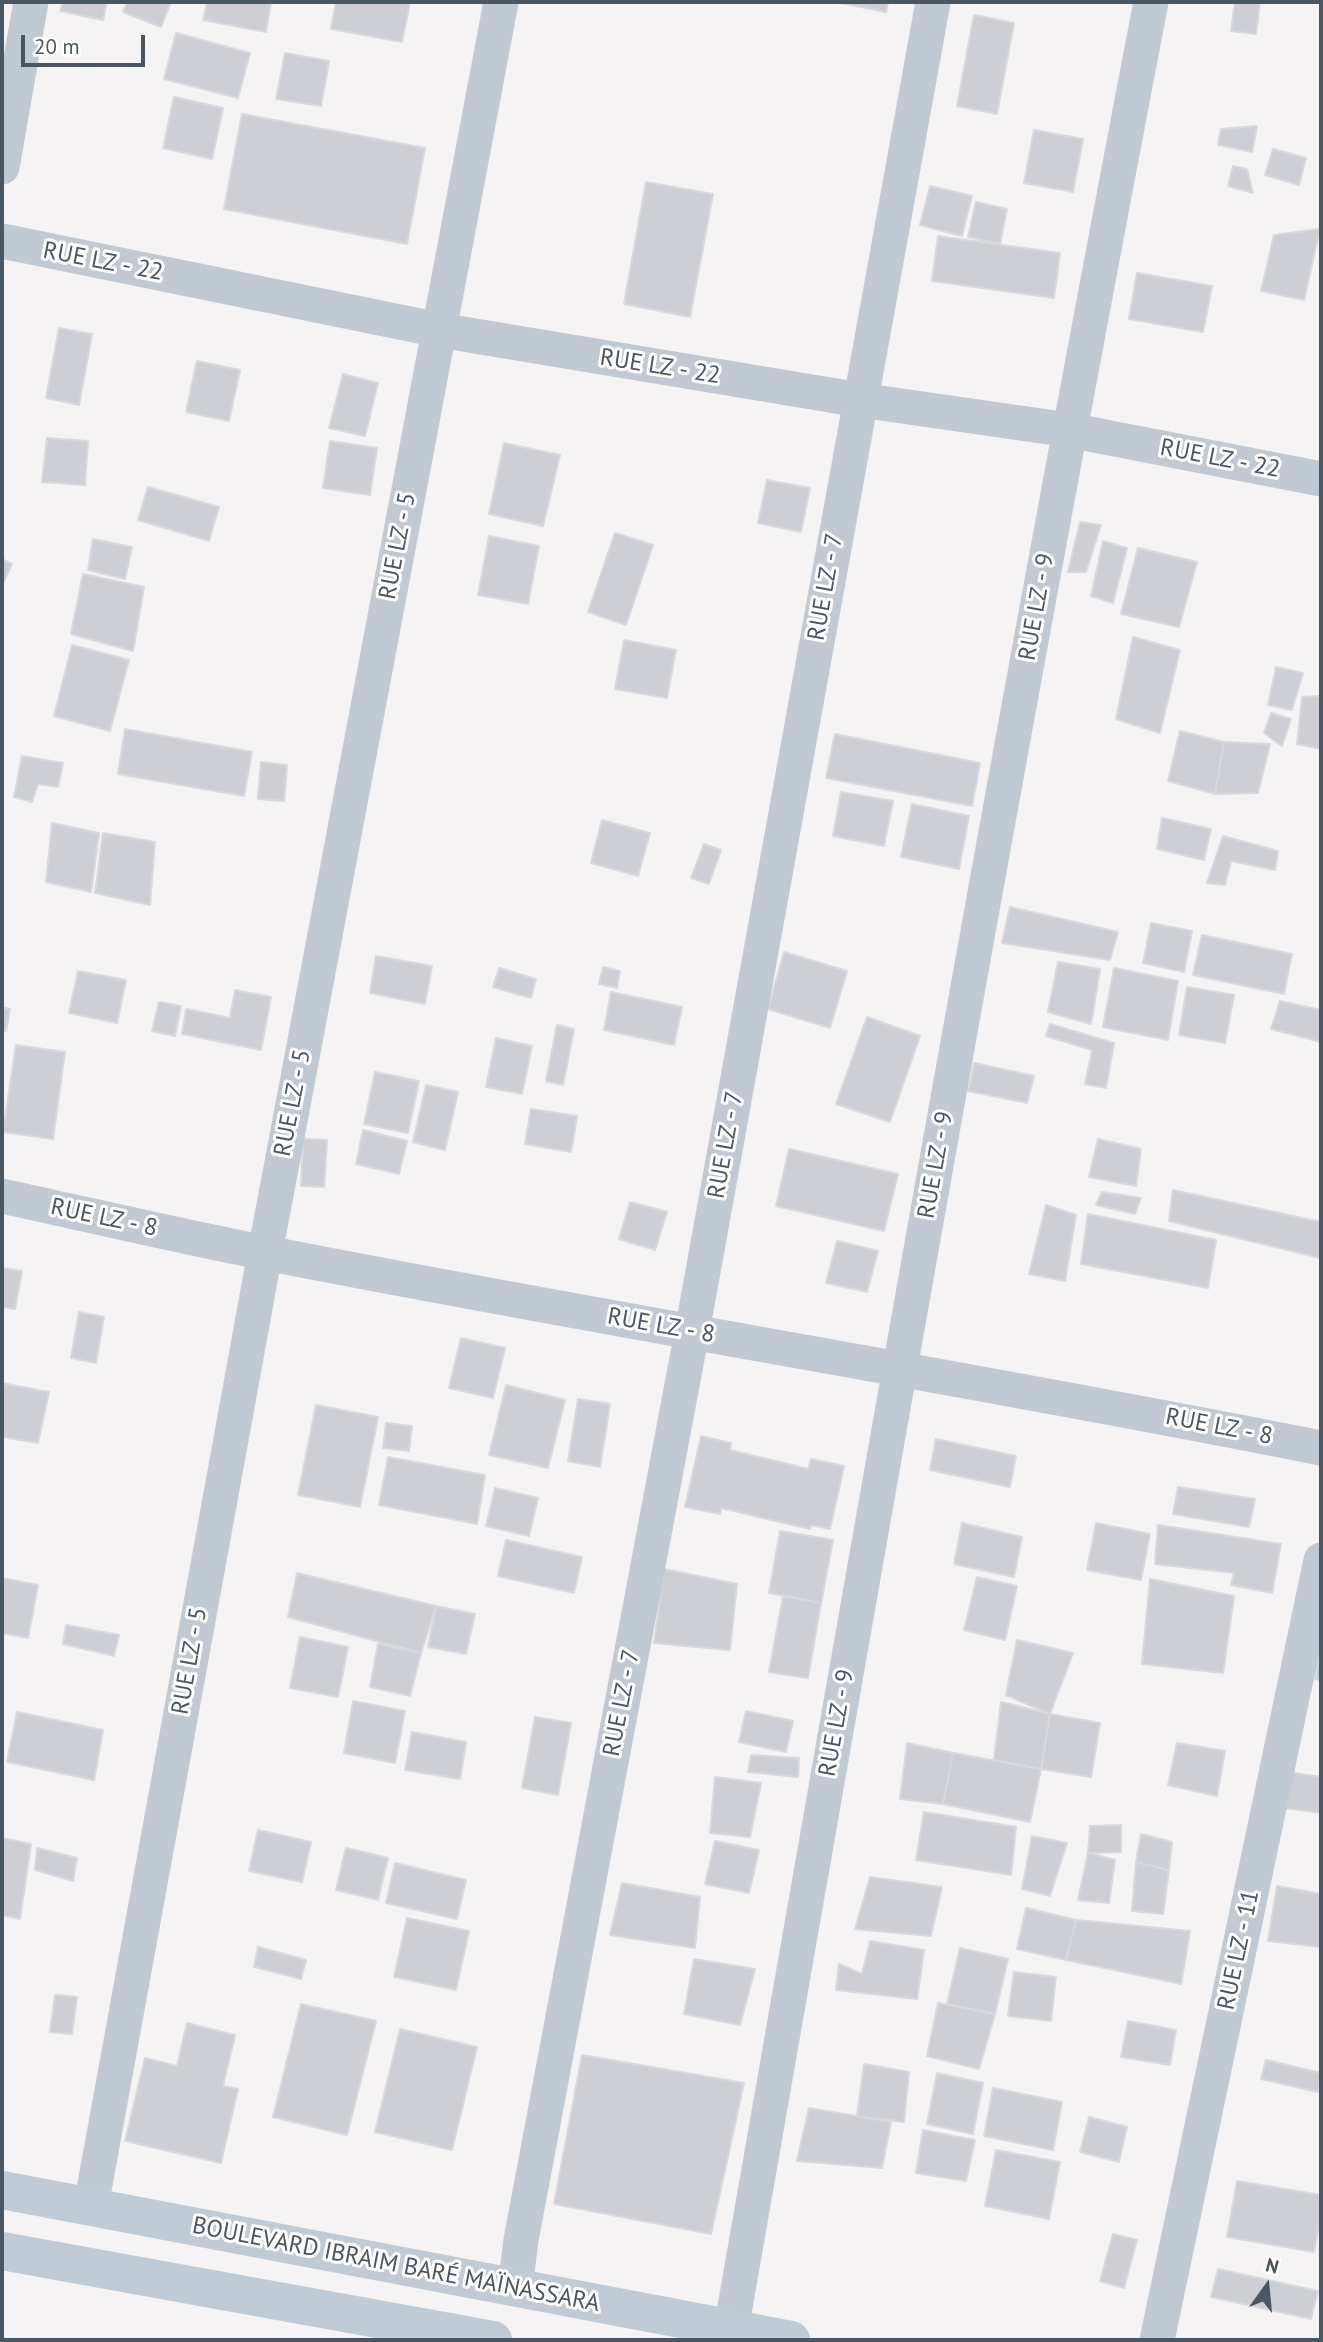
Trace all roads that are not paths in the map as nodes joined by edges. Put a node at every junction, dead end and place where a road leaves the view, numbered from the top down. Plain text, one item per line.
1 (31, 2) edge
2 (501, 2) edge
3 (933, 2) edge
4 (1151, 2) edge
5 (2, 167) edge
6 (2, 241) edge
7 (439, 330) junction
8 (860, 400) junction
9 (1069, 430) junction
10 (1321, 479) edge
11 (2, 1196) edge
12 (265, 1253) junction
13 (692, 1332) junction
14 (899, 1370) junction
15 (1321, 1448) edge
16 (1321, 1560) edge
17 (2, 2190) edge
18 (91, 2206) junction
19 (2, 2251) edge
20 (515, 2288) junction
21 (731, 2330) junction
22 (493, 2340) edge
23 (791, 2340) edge
24 (1157, 2340) edge

1 - 5 street
2 - 7 street, RUE LZ - 5
3 - 8 street, RUE LZ - 7
4 - 9 street, RUE LZ - 9
6 - 7 street, RUE LZ - 22
7 - 8 street, RUE LZ - 22
7 - 12 street, RUE LZ - 5
8 - 9 street, RUE LZ - 22
8 - 13 street, RUE LZ - 7
9 - 10 street, RUE LZ - 22
9 - 14 street, RUE LZ - 9
11 - 12 street, RUE LZ - 8
12 - 13 street, RUE LZ - 8
12 - 18 street, RUE LZ - 5
13 - 14 street, RUE LZ - 8
13 - 20 street, RUE LZ - 7
14 - 15 street, RUE LZ - 8
14 - 21 street, RUE LZ - 9
16 - 24 street, RUE LZ - 11
17 - 18 main road, BOULEVARD IBRAIM BARÉ MAÏNASSARA
18 - 20 main road, BOULEVARD IBRAIM BARÉ MAÏNASSARA
19 - 22 main road
20 - 21 main road, BOULEVARD IBRAIM BARÉ MAÏNASSARA
21 - 23 main road, BOULEVARD IBRAIM BARÉ MAÏNASSARA

